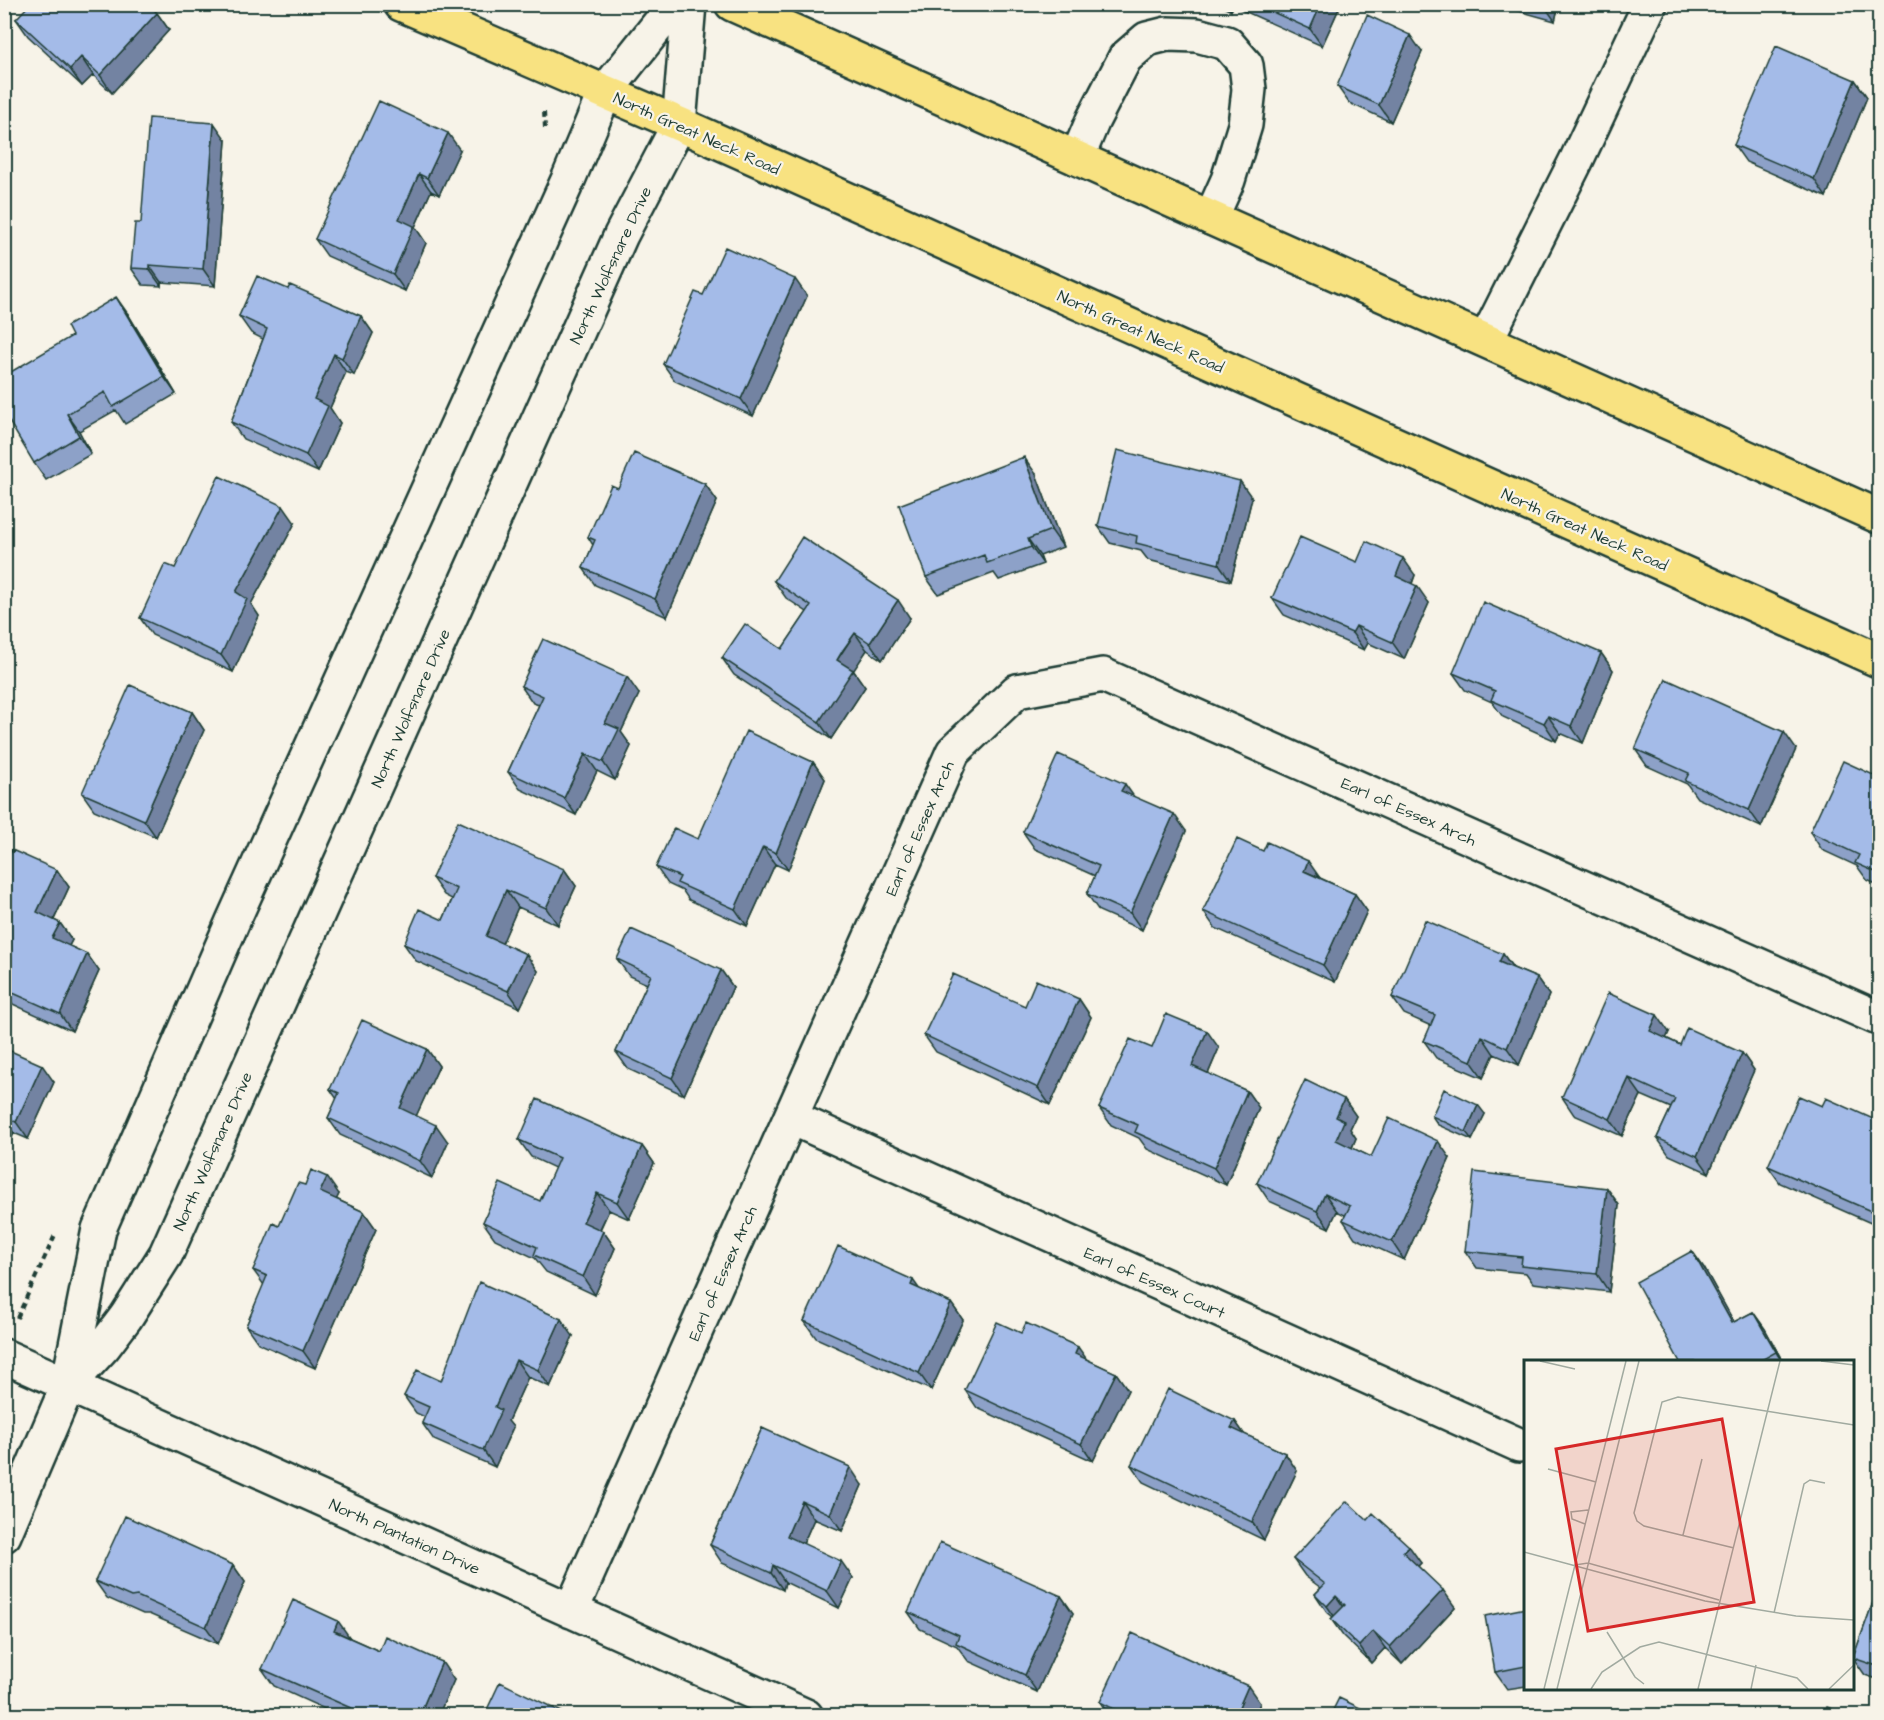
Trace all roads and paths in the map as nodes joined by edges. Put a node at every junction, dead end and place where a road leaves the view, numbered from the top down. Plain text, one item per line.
1 (401, 4) edge
2 (675, 4) edge
3 (688, 4) edge
4 (732, 4) edge
5 (1650, 4) edge
6 (605, 93) junction
7 (679, 124) junction
8 (1077, 158) junction
9 (1211, 218) junction
10 (1486, 340) junction
11 (1880, 517) edge
12 (1880, 661) edge
13 (1880, 1020) edge
14 (792, 1118) junction
15 (4, 1356) edge
16 (68, 1385) junction
17 (1519, 1445) dead end
18 (4, 1536) edge
19 (571, 1611) junction
20 (806, 1716) edge

1 - 6 main road, North Great Neck Road
2 - 6 street, North Wolfsnare Drive
3 - 7 street, North Wolfsnare Drive
4 - 8 main road
5 - 10 street
6 - 7 main road, North Great Neck Road
6 - 16 street, North Wolfsnare Drive
7 - 12 main road, North Great Neck Road
7 - 16 street, North Wolfsnare Drive
8 - 9 main road
8 - 9 street
9 - 10 main road
10 - 11 main road
13 - 14 street, Earl of Essex Arch
14 - 17 street, Earl of Essex Court
14 - 19 street, Earl of Essex Arch
15 - 16 street, North Plantation Drive
16 - 18 street, North Wolfsnare Drive
16 - 19 street, North Plantation Drive
19 - 20 street, North Plantation Drive

